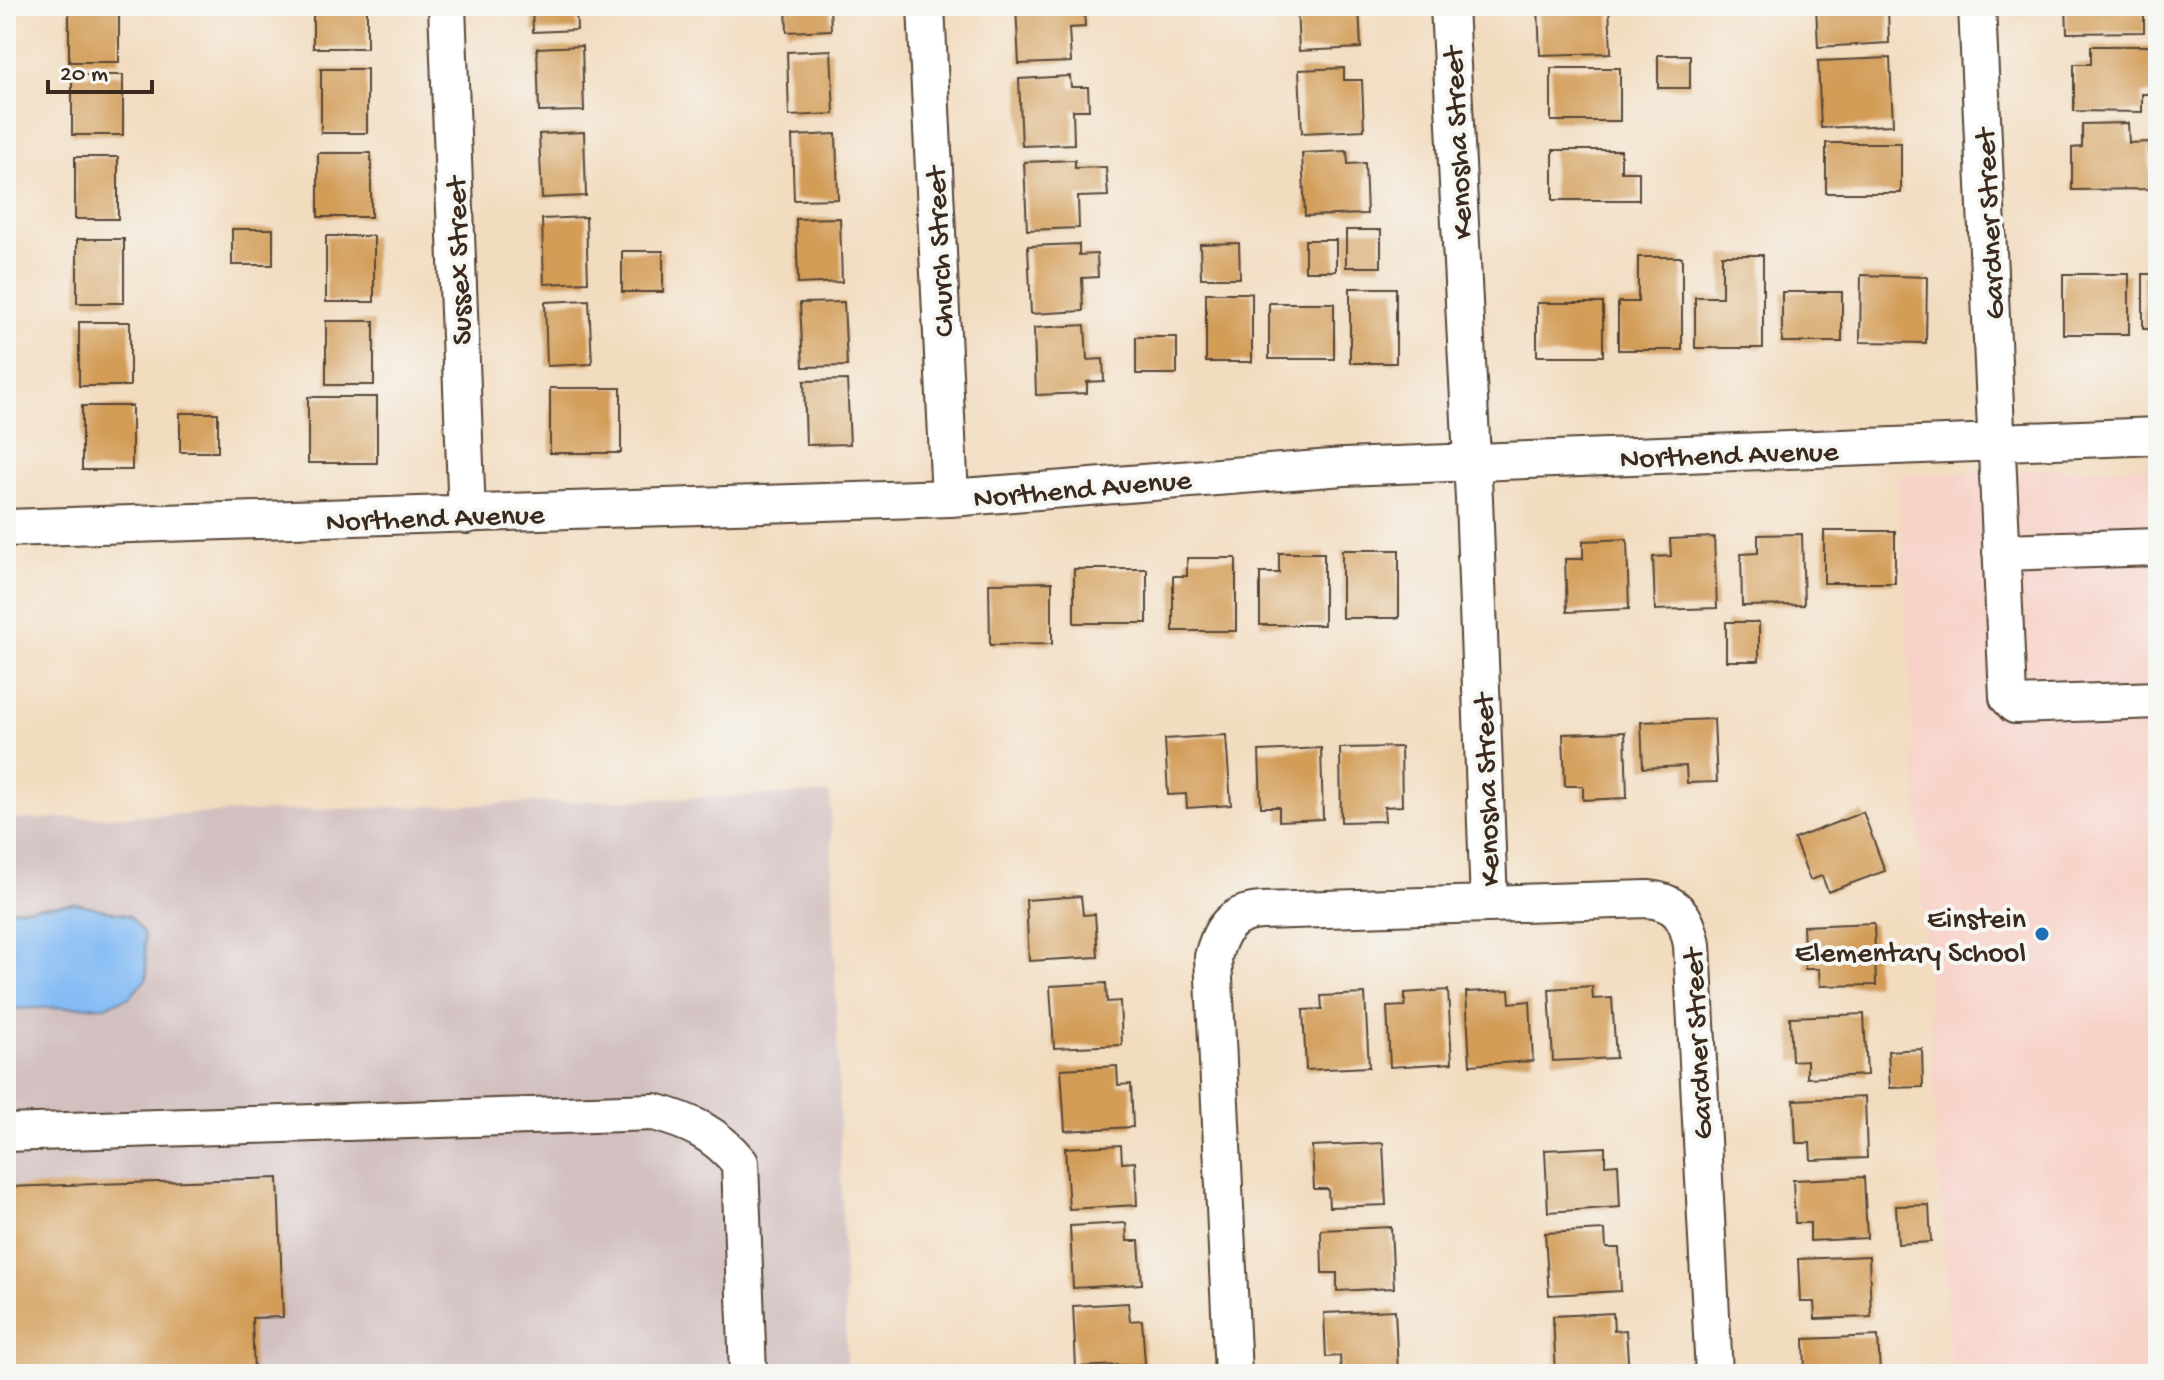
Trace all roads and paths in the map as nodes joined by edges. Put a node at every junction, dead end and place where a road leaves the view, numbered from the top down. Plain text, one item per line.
1 (447, 6) edge
2 (926, 6) edge
3 (1449, 6) edge
4 (1977, 6) edge
5 (2158, 436) edge
6 (1997, 442) junction
7 (1471, 463) junction
8 (950, 498) junction
9 (467, 515) junction
10 (6, 528) edge
11 (2158, 547) edge
12 (2001, 552) junction
13 (2158, 700) edge
14 (1489, 904) junction
15 (6, 1133) edge
16 (748, 1374) edge
17 (1233, 1374) edge
18 (1714, 1374) edge

1 - 9 street, Sussex Street
2 - 8 street, Church Street
3 - 7 street, Kenosha Street
4 - 6 street, Gardner Street
5 - 6 street, Northend Avenue
6 - 7 street, Northend Avenue
6 - 12 street, Gardner Street
7 - 8 street, Northend Avenue
7 - 14 street, Kenosha Street
8 - 9 street, Northend Avenue
9 - 10 street, Northend Avenue
11 - 12 street
12 - 13 street, Gardner Street
14 - 17 street, Kenosha Street
14 - 18 street, Gardner Street
15 - 16 street

